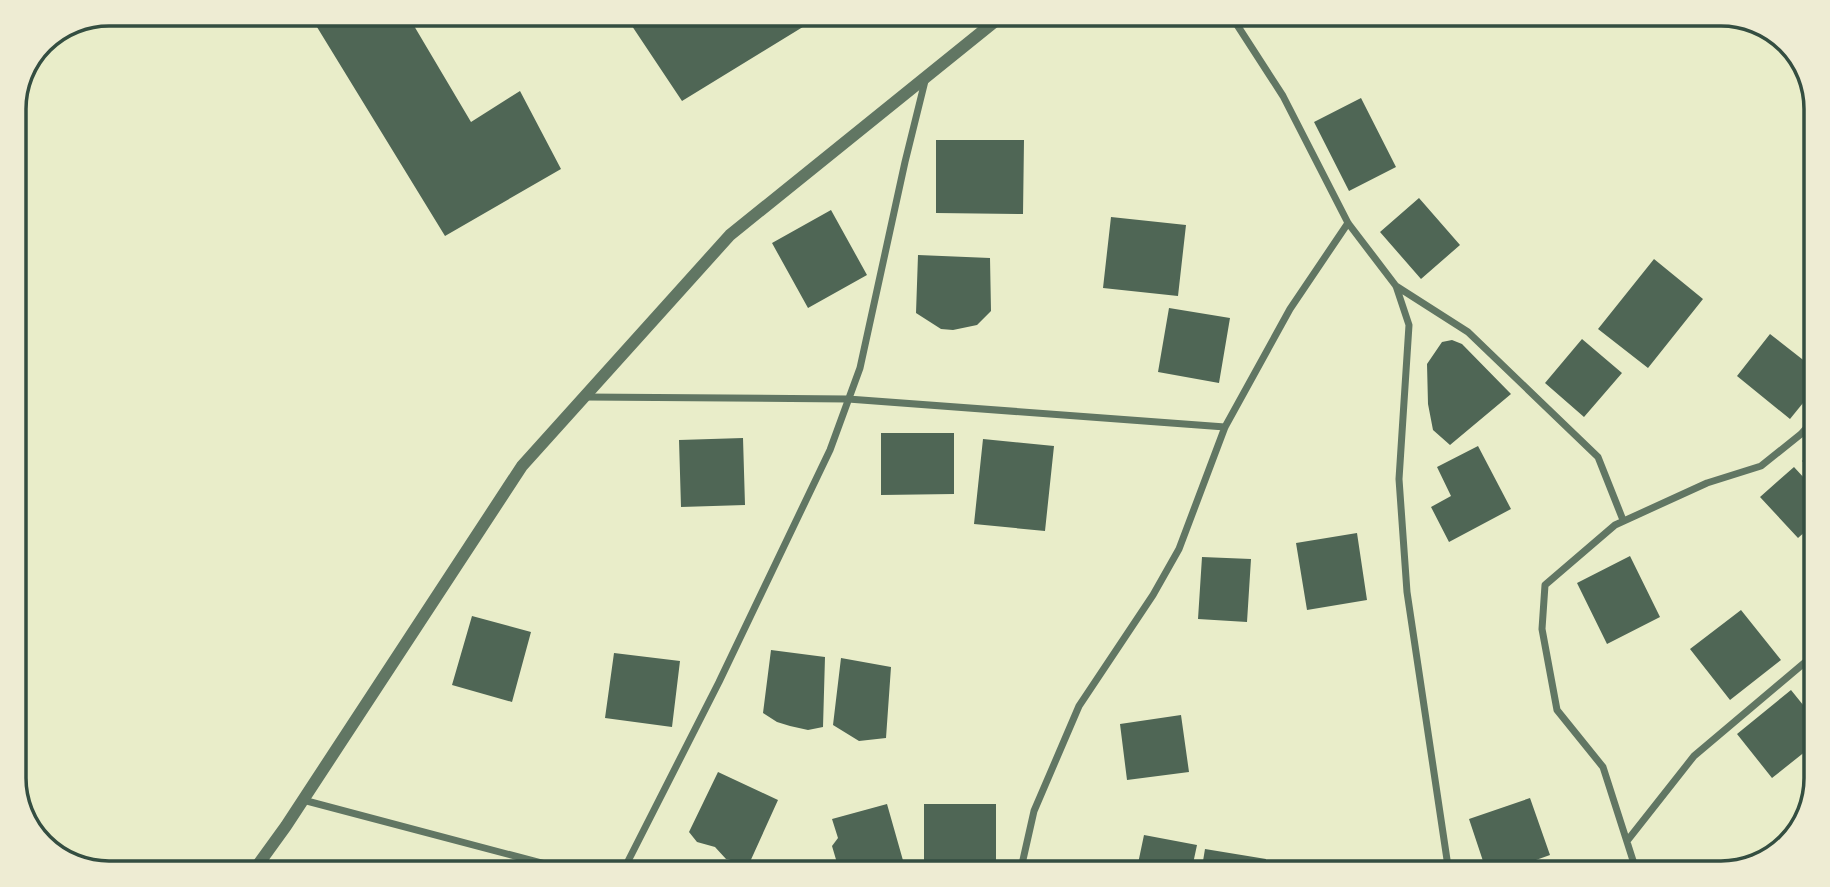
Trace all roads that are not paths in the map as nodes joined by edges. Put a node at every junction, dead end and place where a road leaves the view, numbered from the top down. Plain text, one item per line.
1 (989, 26) edge
2 (1238, 26) edge
3 (926, 77) junction
4 (1348, 223) junction
5 (1396, 286) junction
6 (584, 397) junction
7 (848, 399) junction
8 (1225, 427) junction
9 (1804, 431) edge
10 (1623, 520) junction
11 (1804, 663) edge
12 (303, 800) junction
13 (1627, 841) junction
14 (260, 861) edge
15 (534, 861) edge
16 (628, 861) edge
17 (1023, 861) edge
18 (1447, 861) edge
19 (1633, 861) edge

1 - 3 street
2 - 4 street
3 - 6 street
3 - 7 street
4 - 5 street
4 - 8 street
5 - 10 street
5 - 18 street
6 - 7 street
6 - 12 street
7 - 8 street
7 - 16 street
8 - 17 street
9 - 10 street
10 - 13 street
11 - 13 street
12 - 14 street
12 - 15 street
13 - 19 street

